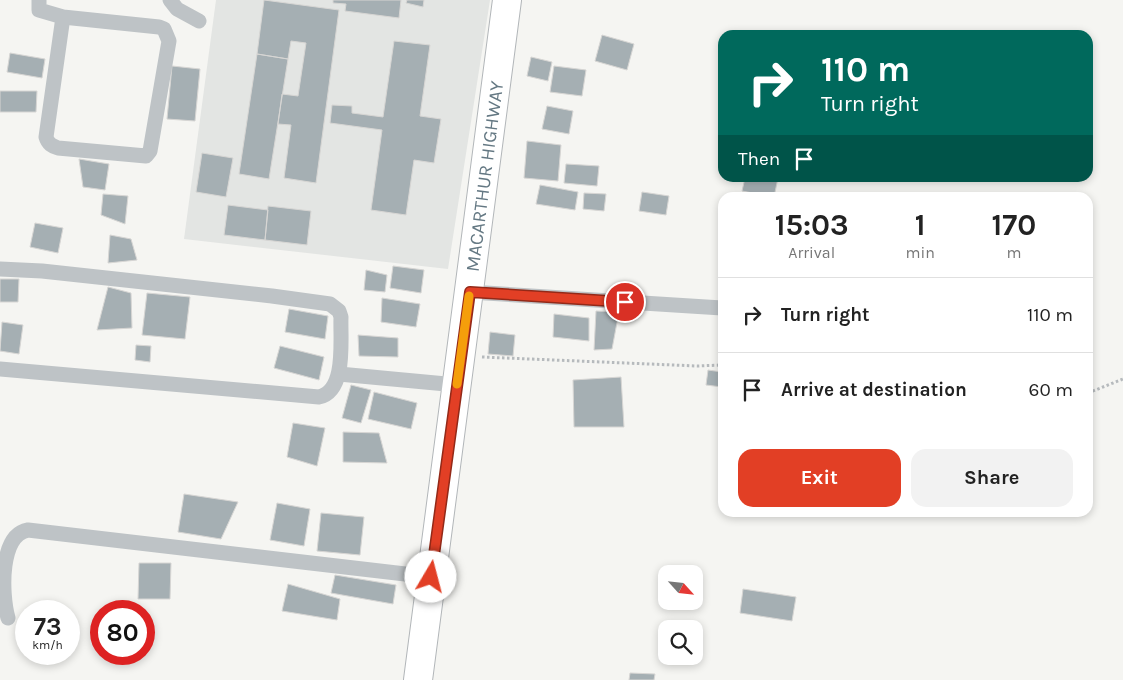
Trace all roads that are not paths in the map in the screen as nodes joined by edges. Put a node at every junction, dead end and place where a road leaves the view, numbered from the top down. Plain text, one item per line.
1 (39, 0) edge
2 (170, 0) edge
3 (507, 0) edge
4 (62, 17) junction
5 (199, 21) dead end
6 (0, 269) edge
7 (470, 292) junction
8 (718, 308) edge
9 (0, 369) edge
10 (339, 374) junction
11 (457, 386) junction
12 (431, 577) junction
13 (8, 618) dead end
14 (418, 680) edge

1 - 4 street
2 - 5 street
3 - 7 highway, MACARTHUR HIGHWAY
4 - 4 street
6 - 10 street
7 - 8 street
7 - 11 highway, MACARTHUR HIGHWAY
9 - 10 street
10 - 11 street
11 - 12 highway, MACARTHUR HIGHWAY
12 - 13 street
12 - 14 highway, MACARTHUR HIGHWAY

